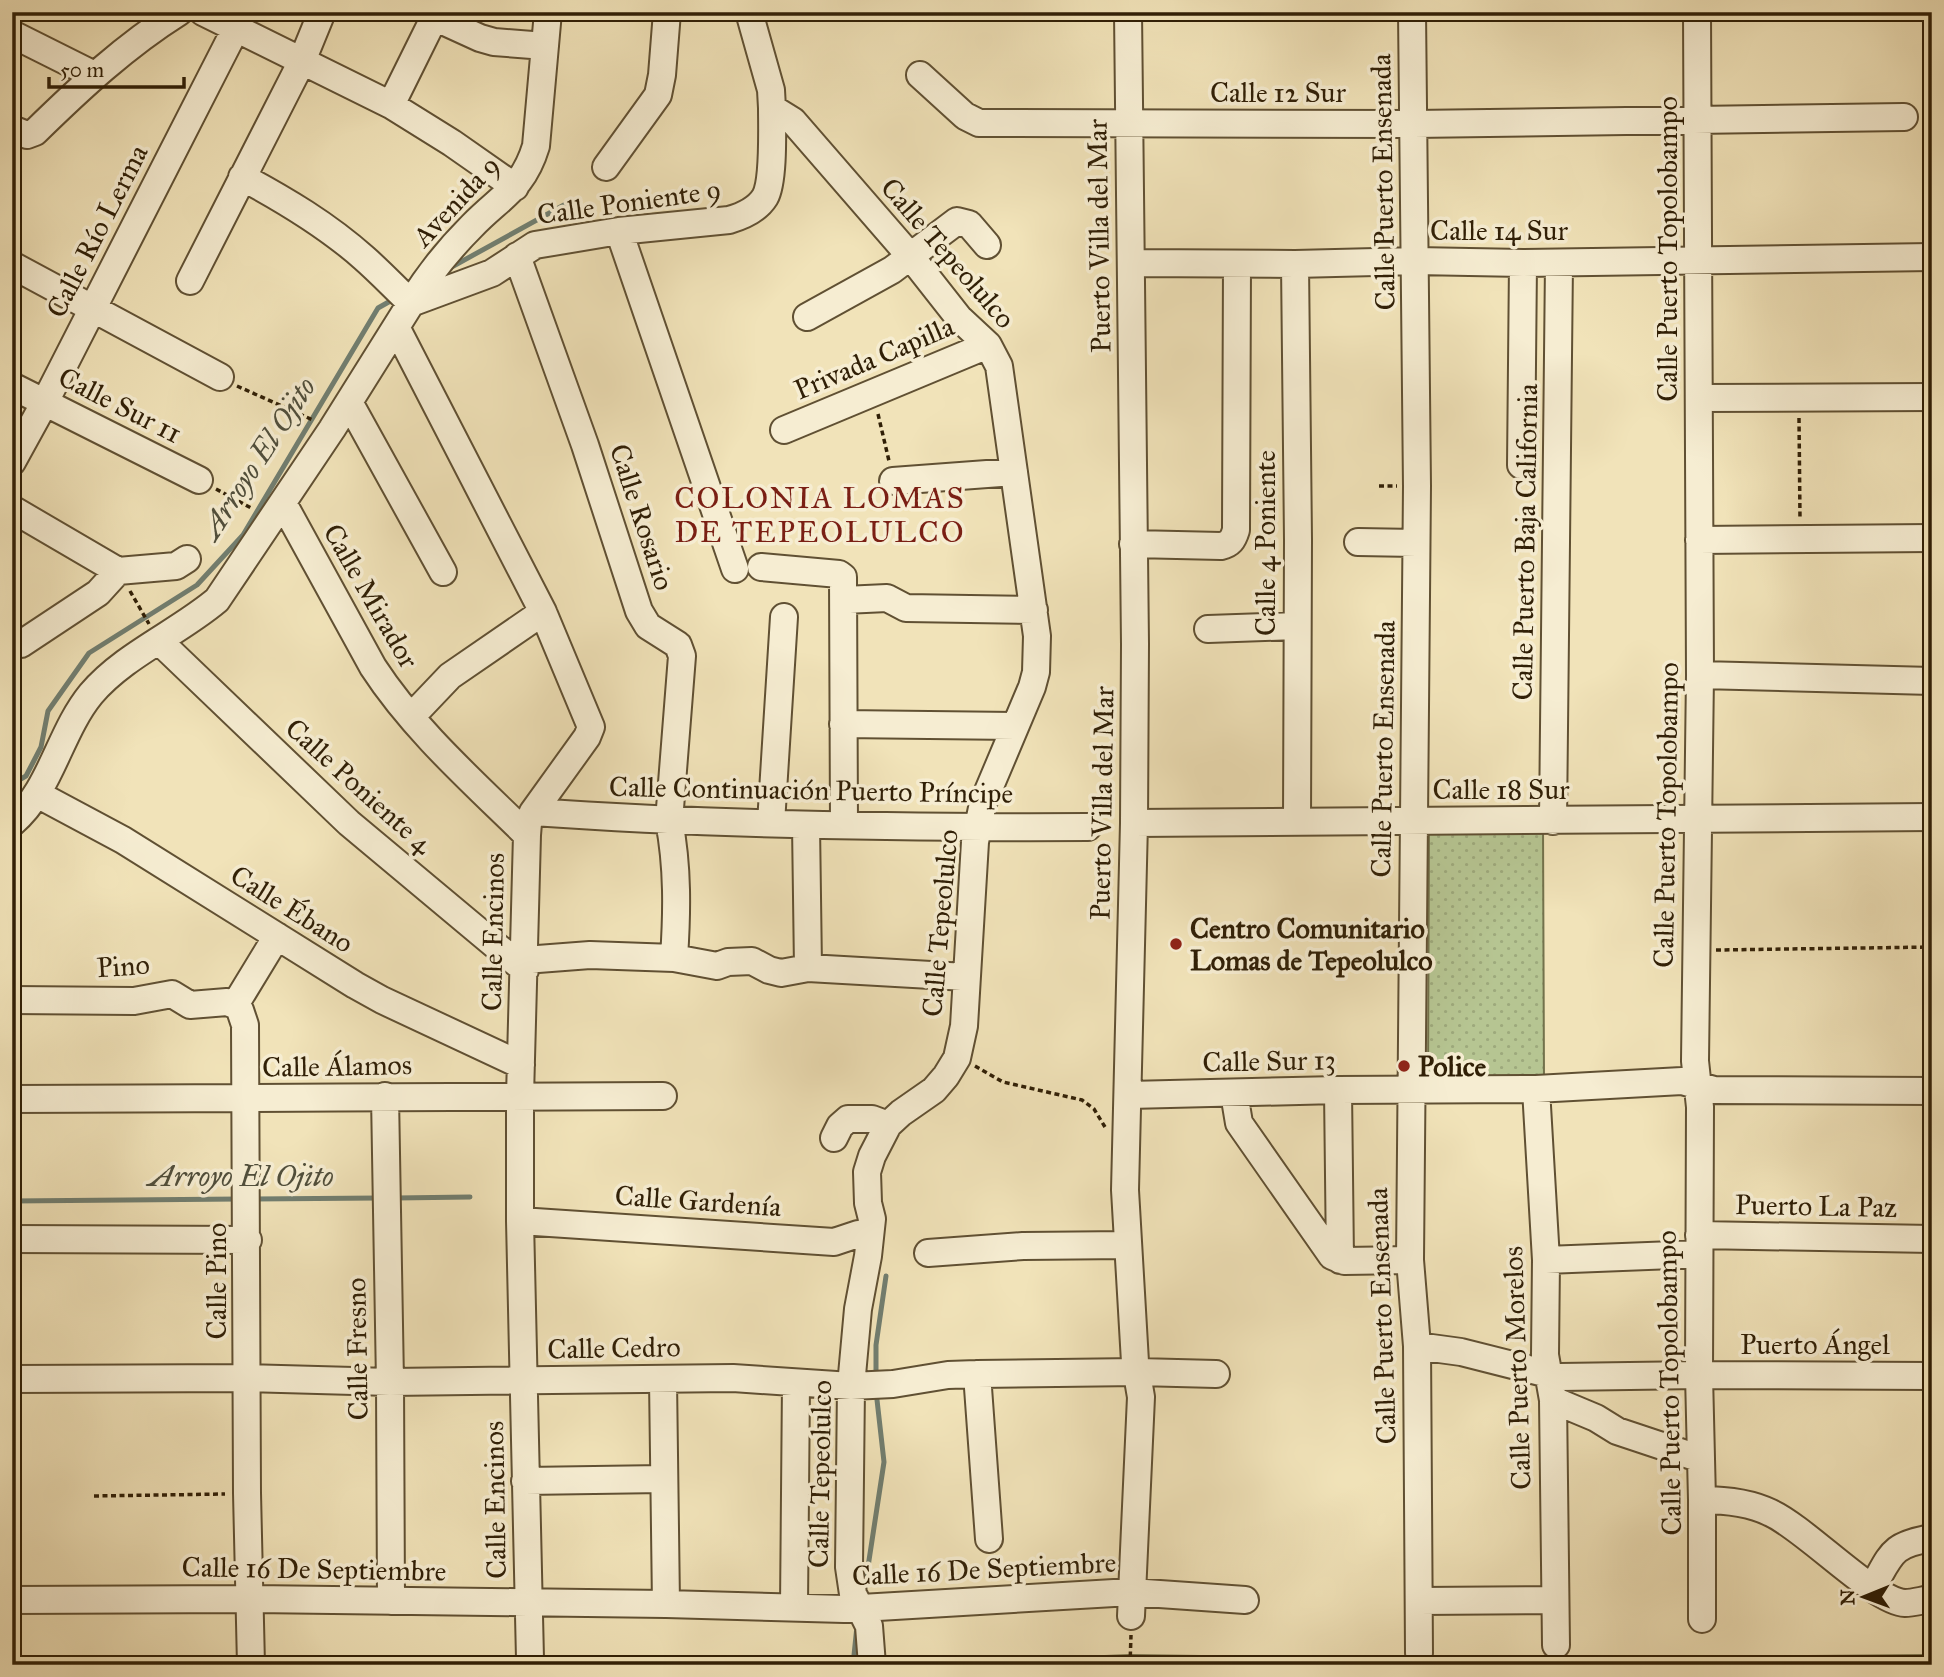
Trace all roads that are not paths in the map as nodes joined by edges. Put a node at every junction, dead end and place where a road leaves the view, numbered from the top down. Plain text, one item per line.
1 (179, 12) edge
2 (203, 12) edge
3 (322, 12) edge
4 (548, 12) edge
5 (667, 12) edge
6 (749, 12) edge
7 (1128, 12) edge
8 (1412, 12) edge
9 (1697, 12) edge
10 (436, 15) edge
11 (236, 28) junction
12 (12, 34) edge
13 (545, 46) junction
14 (302, 61) junction
15 (94, 75) junction
16 (920, 75) dead end
17 (391, 105) junction
18 (772, 108) junction
19 (1904, 117) dead end
20 (1697, 120) junction
21 (1414, 124) junction
22 (1129, 125) junction
23 (12, 129) edge
24 (606, 167) dead end
25 (242, 177) junction
26 (515, 187) junction
27 (619, 231) junction
28 (987, 245) dead end
29 (517, 256) junction
30 (911, 257) junction
31 (1932, 257) edge
32 (1699, 259) junction
33 (1416, 261) junction
34 (1131, 263) junction
35 (1523, 263) junction
36 (1559, 263) junction
37 (1237, 264) junction
38 (1294, 264) junction
39 (12, 265) edge
40 (190, 281) dead end
41 (411, 303) junction
42 (93, 308) junction
43 (807, 317) dead end
44 (396, 327) junction
45 (988, 345) junction
46 (220, 377) road end
47 (12, 386) edge
48 (1932, 397) edge
49 (1700, 398) junction
50 (45, 402) junction
51 (349, 402) junction
52 (784, 430) dead end
53 (12, 462) edge
54 (1521, 465) dead end
55 (1014, 472) junction
56 (199, 480) road end
57 (893, 481) road end
58 (12, 509) edge
59 (277, 511) junction
60 (1932, 538) edge
61 (1699, 540) junction
62 (1358, 542) dead end
63 (1416, 542) junction
64 (1133, 544) junction
65 (187, 559) dead end
66 (761, 567) dead end
67 (735, 569) dead end
68 (118, 571) junction
69 (443, 572) dead end
70 (844, 600) junction
71 (1034, 610) junction
72 (543, 612) junction
73 (784, 617) dead end
74 (1297, 626) junction
75 (1208, 629) dead end
76 (159, 641) junction
77 (21, 644) dead end
78 (1700, 675) junction
79 (1932, 681) edge
80 (411, 717) junction
81 (843, 724) junction
82 (1015, 726) junction
83 (37, 794) junction
84 (1932, 817) edge
85 (1700, 818) junction
86 (669, 821) junction
87 (1414, 821) junction
88 (1553, 821) junction
89 (1134, 822) junction
90 (1297, 822) junction
91 (12, 823) edge
92 (771, 823) junction
93 (530, 824) junction
94 (806, 825) junction
95 (845, 825) junction
96 (1088, 827) dead end
97 (978, 828) junction
98 (277, 936) junction
99 (674, 958) junction
100 (525, 965) junction
101 (808, 968) junction
102 (967, 977) junction
103 (12, 1000) edge
104 (235, 1005) junction
105 (521, 1066) junction
106 (1697, 1085) junction
107 (1536, 1089) junction
108 (1338, 1090) junction
109 (1410, 1091) junction
110 (1932, 1091) edge
111 (1234, 1093) junction
112 (1129, 1095) junction
113 (384, 1096) junction
114 (520, 1096) junction
115 (663, 1096) dead end
116 (12, 1099) edge
117 (247, 1100) junction
118 (888, 1125) junction
119 (834, 1139) dead end
120 (520, 1221) junction
121 (870, 1236) junction
122 (12, 1239) edge
123 (248, 1240) junction
124 (1932, 1240) edge
125 (1127, 1245) junction
126 (1699, 1245) junction
127 (928, 1253) dead end
128 (1340, 1260) junction
129 (1410, 1260) junction
130 (1546, 1260) junction
131 (1417, 1346) junction
132 (1138, 1372) junction
133 (977, 1374) junction
134 (1216, 1374) dead end
135 (1699, 1375) junction
136 (1932, 1377) edge
137 (247, 1378) junction
138 (12, 1379) edge
139 (663, 1380) junction
140 (524, 1381) junction
141 (390, 1382) junction
142 (796, 1383) junction
143 (851, 1386) junction
144 (1550, 1388) junction
145 (1701, 1459) junction
146 (663, 1479) junction
147 (525, 1481) junction
148 (1702, 1500) junction
149 (1932, 1538) edge
150 (989, 1539) dead end
151 (1872, 1588) junction
152 (248, 1599) junction
153 (1932, 1599) edge
154 (12, 1600) edge
155 (1245, 1600) dead end
156 (1555, 1600) junction
157 (391, 1601) junction
158 (1419, 1601) junction
159 (528, 1604) junction
160 (666, 1604) junction
161 (1131, 1604) junction
162 (794, 1606) junction
163 (860, 1608) junction
164 (1702, 1619) dead end
165 (1556, 1645) dead end
166 (1419, 1653) dead end
167 (530, 1659) dead end
168 (251, 1665) edge
169 (872, 1665) edge

1 - 15 street
2 - 11 street
3 - 14 street
4 - 13 street, Avenida 9
5 - 24 street
6 - 18 street
7 - 22 street, Puerto Villa del Mar
8 - 21 street, Calle Puerto Ensenada
9 - 20 street, Calle Puerto Topolobampo
10 - 13 street
10 - 17 street
11 - 14 street
11 - 42 street, Calle Río Lerma
12 - 15 street
13 - 26 street, Avenida 9
14 - 17 street
14 - 25 street
15 - 23 street
16 - 22 street, Calle 12 Sur
17 - 26 street
18 - 27 street, Calle Poniente 9
18 - 30 street, Calle Tepeolulco
19 - 20 street, Calle 12 Sur
20 - 21 street, Calle 12 Sur
20 - 32 street, Calle Puerto Topolobampo
21 - 22 street, Calle 12 Sur
21 - 33 street, Calle Puerto Ensenada
22 - 34 street, Puerto Villa del Mar
25 - 40 street
25 - 41 street
26 - 41 street, Avenida 9
27 - 29 street, Calle Poniente 9
27 - 67 street
28 - 30 street
29 - 41 street, Calle Poniente 9
29 - 86 street, Calle Rosario
30 - 43 street
30 - 45 street, Calle Tepeolulco
31 - 32 street, Calle 14 Sur
32 - 36 street, Calle 14 Sur
32 - 49 street, Calle Puerto Topolobampo
33 - 35 street, Calle 14 Sur
33 - 38 street, Calle 14 Sur
33 - 63 street, Calle Puerto Ensenada
34 - 37 street, Calle 14 Sur
34 - 64 street, Puerto Villa del Mar
35 - 36 street, Calle 14 Sur
35 - 54 street
36 - 88 street, Calle Puerto Baja California
37 - 38 street, Calle 14 Sur
37 - 64 street, Calle 4 Poniente
38 - 74 street, Calle 4 Poniente
39 - 42 street
41 - 44 street
42 - 46 street
42 - 50 street, Calle Río Lerma
44 - 51 street
44 - 72 street
45 - 52 street, Privada Capilla
45 - 55 street, Calle Tepeolulco
47 - 50 street, Calle Sur 11
48 - 49 street
49 - 61 street, Calle Puerto Topolobampo
50 - 53 street, Calle Río Lerma
50 - 56 street, Calle Sur 11
51 - 59 street
51 - 69 street
55 - 57 street
55 - 71 street, Calle Tepeolulco
58 - 68 street
59 - 76 street
59 - 80 street, Calle Mirador
60 - 61 street
61 - 78 street, Calle Puerto Topolobampo
62 - 63 street
63 - 87 street, Calle Puerto Ensenada
64 - 89 street, Puerto Villa del Mar
65 - 68 street
66 - 70 street
68 - 77 street
70 - 71 street
70 - 81 street
71 - 82 street, Calle Tepeolulco
72 - 80 street, Calle Mirador
72 - 93 street
73 - 92 street
74 - 75 street
74 - 90 street, Calle 4 Poniente
76 - 83 street
76 - 100 street, Calle Poniente 4
78 - 79 street
78 - 85 street, Calle Puerto Topolobampo
80 - 93 street, Calle Mirador
81 - 82 street
81 - 95 street
82 - 97 street, Calle Tepeolulco
83 - 91 street
83 - 98 street, Calle Ébano
84 - 85 street, Calle 18 Sur
85 - 88 street, Calle 18 Sur
85 - 106 street, Calle Puerto Topolobampo
86 - 92 street, Calle Continuación Puerto Príncipe
86 - 93 street, Calle Continuación Puerto Príncipe
86 - 99 street, Calle Rosario
87 - 88 street, Calle 18 Sur
87 - 90 street, Calle 18 Sur
87 - 109 street, Calle Puerto Ensenada
89 - 90 street, Calle 18 Sur
89 - 112 street, Puerto Villa del Mar
92 - 94 street, Calle Continuación Puerto Príncipe
93 - 100 street, Calle Encinos
94 - 95 street, Calle Continuación Puerto Príncipe
94 - 101 street
95 - 97 street, Calle Continuación Puerto Príncipe
96 - 97 street, Calle Continuación Puerto Príncipe
97 - 102 street, Calle Tepeolulco
98 - 104 street
98 - 105 street, Calle Ébano
99 - 100 street
99 - 101 street
100 - 105 street, Calle Encinos
101 - 102 street
102 - 118 street, Calle Tepeolulco
103 - 104 street, Pino
104 - 117 street, Calle Pino
105 - 114 street, Calle Encinos
106 - 107 street, Calle Sur 13
106 - 110 street, Calle Sur 13
106 - 126 street, Calle Puerto Topolobampo
107 - 109 street, Calle Sur 13
107 - 130 street, Calle Puerto Morelos
108 - 109 street, Calle Sur 13
108 - 111 street, Calle Sur 13
108 - 128 street
109 - 129 street, Calle Puerto Ensenada
111 - 112 street, Calle Sur 13
111 - 128 street
112 - 125 street, Puerto Villa del Mar
113 - 114 street, Calle Álamos
113 - 117 street, Calle Álamos
113 - 141 street, Calle Fresno
114 - 115 street, Calle Álamos
114 - 120 street, Calle Encinos
116 - 117 street, Calle Álamos
117 - 123 street, Calle Pino
118 - 119 street
118 - 121 street, Calle Tepeolulco
120 - 121 street, Calle Gardenía
120 - 140 street, Calle Encinos
121 - 143 street, Calle Tepeolulco
122 - 123 street
123 - 137 street, Calle Pino
124 - 126 street, Puerto La Paz
125 - 127 street
125 - 132 street, Puerto Villa del Mar
126 - 130 street, Puerto La Paz
126 - 135 street, Calle Puerto Topolobampo
128 - 129 street
129 - 131 street, Calle Puerto Ensenada
130 - 144 street, Calle Puerto Morelos
131 - 144 street
131 - 158 street, Calle Puerto Ensenada
132 - 133 street, Calle Cedro
132 - 134 street, Calle Cedro
132 - 161 street, Puerto Villa del Mar
133 - 143 street, Calle Cedro
133 - 150 street
135 - 136 street, Puerto Ángel
135 - 144 street, Puerto Ángel
135 - 145 street, Calle Puerto Topolobampo
137 - 138 street, Calle Cedro
137 - 141 street, Calle Cedro
137 - 152 street, Calle Pino
139 - 140 street, Calle Cedro
139 - 142 street, Calle Cedro
139 - 146 street
140 - 141 street, Calle Cedro
140 - 147 street, Calle Encinos
141 - 157 street, Calle Fresno
142 - 143 street, Calle Cedro
142 - 162 street
143 - 163 street, Calle Tepeolulco
144 - 145 street
144 - 156 street, Calle Puerto Morelos
145 - 148 street, Calle Puerto Topolobampo
146 - 147 street
146 - 160 street
147 - 159 street, Calle Encinos
148 - 151 street
148 - 164 street, Calle Puerto Topolobampo
149 - 151 street
151 - 153 street
152 - 154 street, Calle 16 De Septiembre
152 - 157 street, Calle 16 De Septiembre
152 - 168 street, Calle Pino
155 - 161 street, Calle 16 De Septiembre
156 - 158 street
156 - 165 street, Calle Puerto Morelos
157 - 159 street, Calle 16 De Septiembre
158 - 166 street, Calle Puerto Ensenada
159 - 160 street, Calle 16 De Septiembre
159 - 167 street, Calle Encinos
160 - 162 street, Calle 16 De Septiembre
161 - 163 street, Calle 16 De Septiembre
162 - 163 street, Calle 16 De Septiembre
163 - 169 street, Calle Tepeolulco

